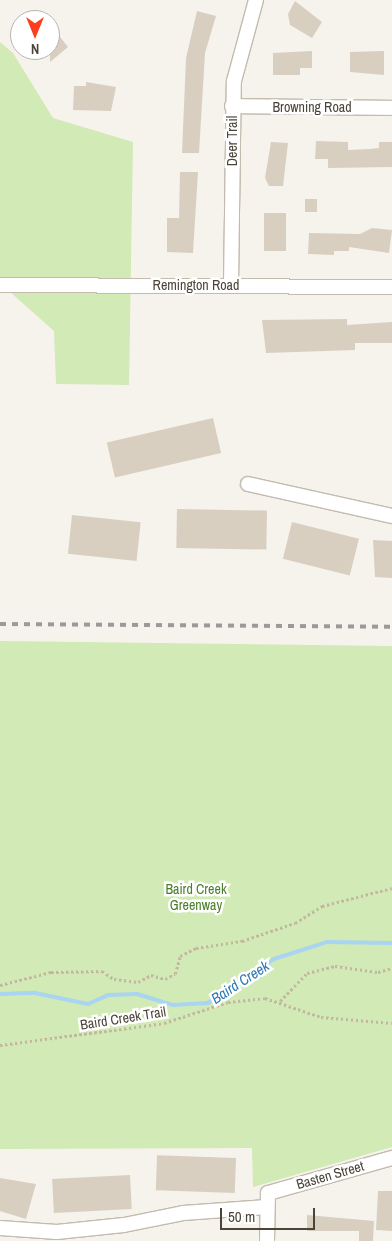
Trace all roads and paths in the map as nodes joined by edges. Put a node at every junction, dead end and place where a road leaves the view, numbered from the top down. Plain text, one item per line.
1 (256, 0) edge
2 (232, 106) junction
3 (392, 108) edge
4 (0, 285) edge
5 (231, 285) junction
6 (392, 287) edge
7 (248, 484) dead end
8 (392, 516) edge
9 (392, 888) edge
10 (392, 968) edge
11 (0, 985) edge
12 (280, 1000) junction
13 (392, 1023) edge
14 (0, 1045) edge
15 (392, 1158) edge
16 (268, 1200) junction
17 (0, 1228) edge
18 (267, 1241) edge

1 - 2 street, Deer Trail
2 - 3 street, Browning Road
2 - 5 street, Deer Trail
4 - 5 street, Remington Road
5 - 6 street, Remington Road
7 - 8 street
9 - 11 path
10 - 12 path
12 - 13 path, Baird Creek Trail
12 - 14 path, Baird Creek Trail
15 - 16 street, Basten Street
16 - 17 street, Basten Street
16 - 18 street

